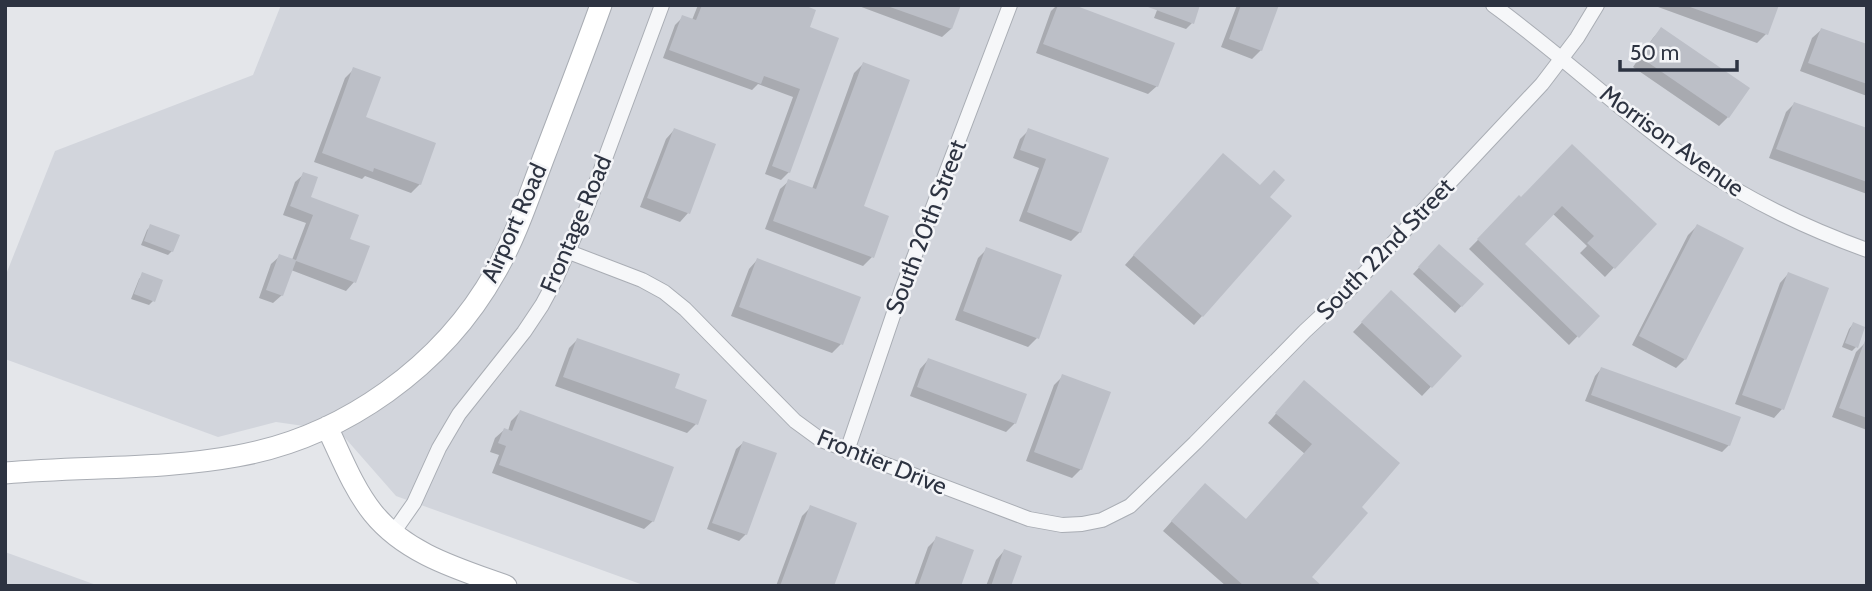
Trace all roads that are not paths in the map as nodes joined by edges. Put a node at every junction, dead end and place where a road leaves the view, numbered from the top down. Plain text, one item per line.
1 (601, 5) edge
2 (662, 5) edge
3 (1010, 5) edge
4 (1493, 5) edge
5 (1597, 5) edge
6 (1561, 60) junction
7 (1867, 250) edge
8 (569, 252) junction
9 (327, 427) junction
10 (847, 451) junction
11 (5, 473) edge
12 (1157, 480) joint
13 (393, 533) junction
14 (506, 586) edge

1 - 9 main road, Airport Road
2 - 8 street, Frontage Road
3 - 10 street, South 20th Street
4 - 6 street, Morrison Avenue
5 - 6 street, South 22nd Street
6 - 7 street, Morrison Avenue
6 - 12 street, South 22nd Street
8 - 10 street, Frontier Drive
8 - 13 street, Frontage Road
9 - 11 main road, Airport Road
9 - 13 main road
10 - 12 street, Frontier Drive
13 - 14 main road

